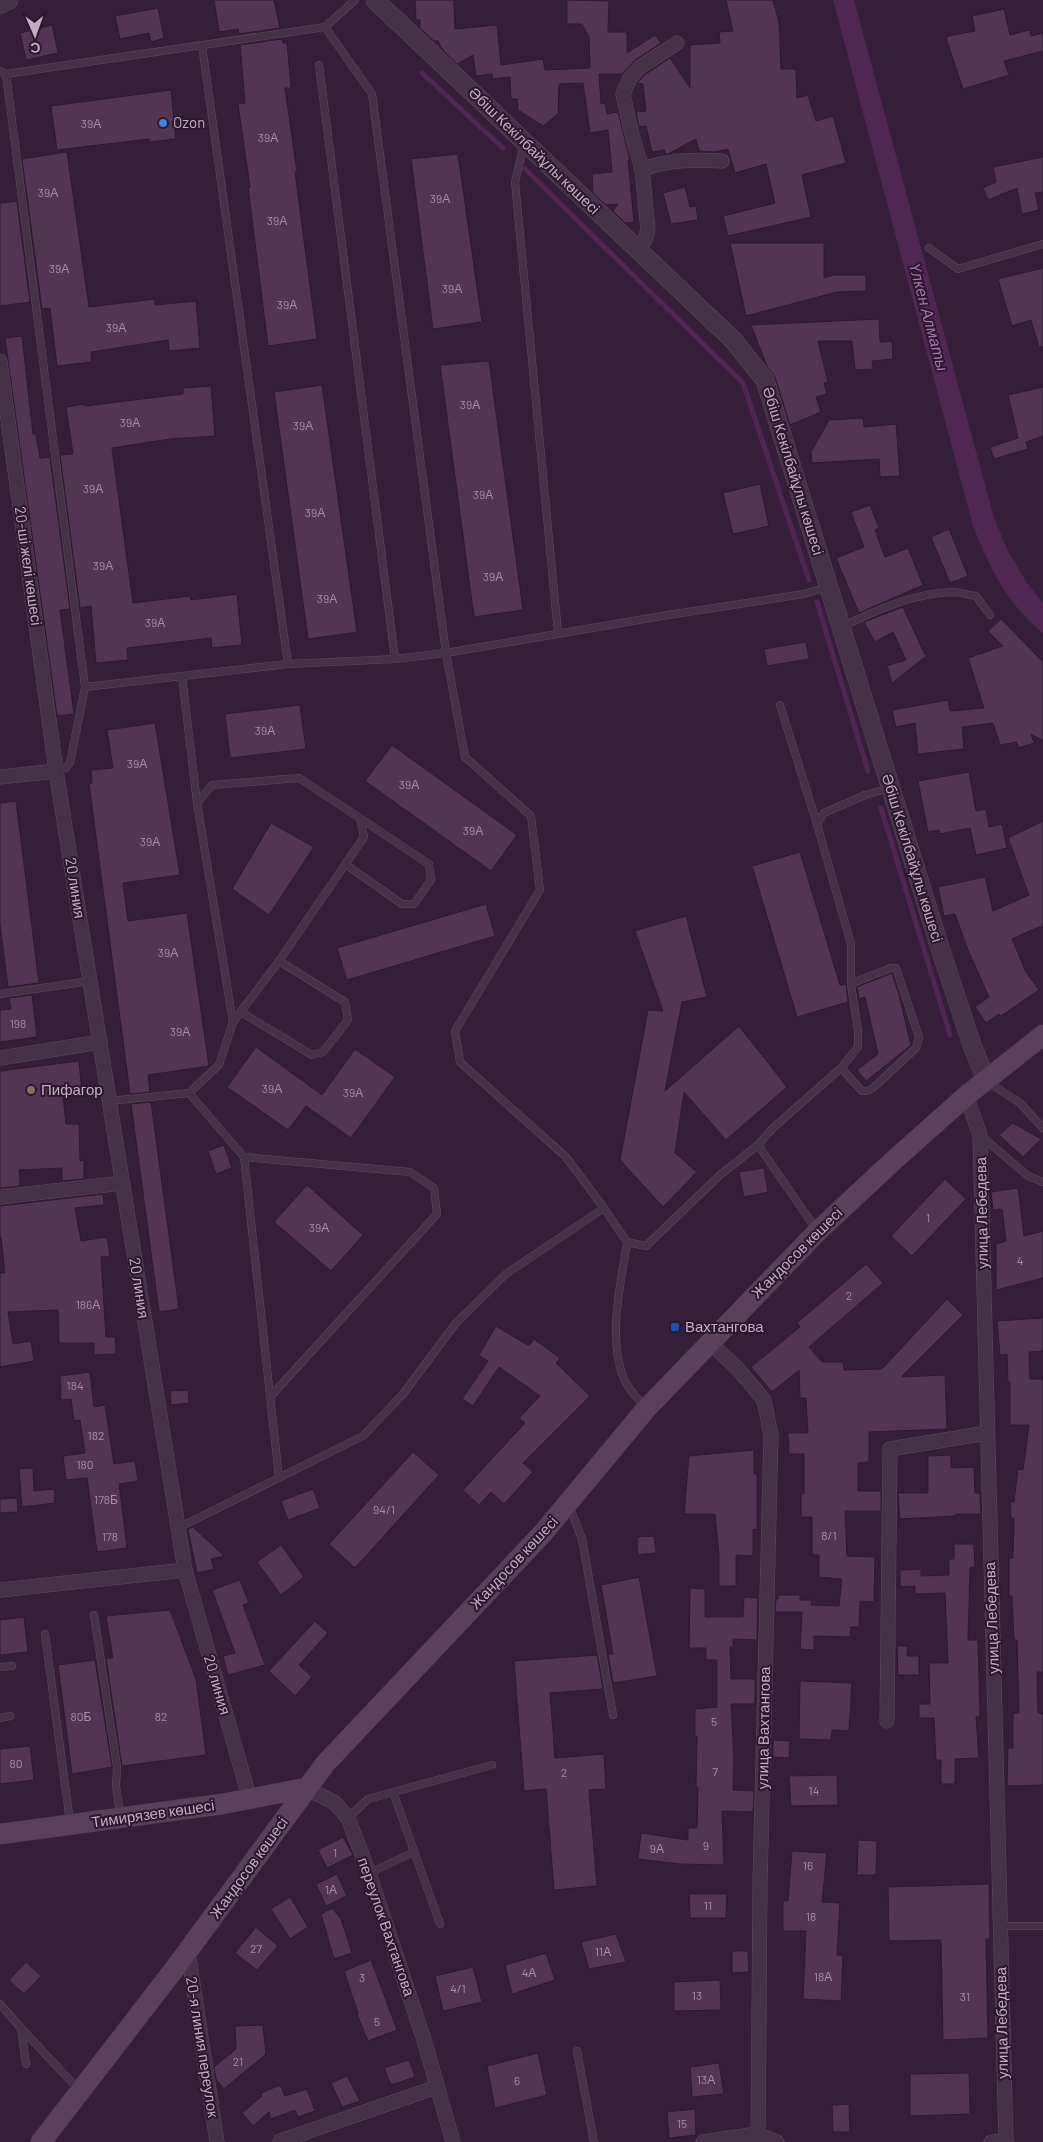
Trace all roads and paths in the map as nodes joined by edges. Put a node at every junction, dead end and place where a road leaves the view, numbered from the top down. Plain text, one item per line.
1 (9, 0) edge
2 (355, 0) edge
3 (376, 0) edge
4 (0, 4) edge
5 (325, 27) junction
6 (677, 43) dead end
7 (202, 46) junction
8 (319, 65) dead end
9 (3, 72) edge
10 (524, 142) junction
11 (722, 161) dead end
12 (642, 169) junction
13 (1043, 244) edge
14 (636, 248) junction
15 (928, 248) dead end
16 (0, 361) edge
17 (828, 587) junction
18 (990, 615) dead end
19 (841, 627) junction
20 (558, 634) junction
21 (446, 653) junction
22 (395, 659) junction
23 (288, 664) junction
24 (182, 676) junction
25 (85, 687) junction
26 (780, 704) dead end
27 (56, 770) junction
28 (0, 777) edge
29 (890, 788) junction
30 (197, 803) junction
31 (360, 818) junction
32 (817, 824) junction
33 (345, 864) junction
34 (279, 961) junction
35 (90, 981) junction
36 (851, 985) junction
37 (0, 994) edge
38 (241, 1012) junction
39 (233, 1022) junction
40 (1043, 1035) edge
41 (100, 1042) junction
42 (0, 1058) edge
43 (841, 1068) junction
44 (986, 1080) junction
45 (190, 1093) junction
46 (966, 1096) junction
47 (109, 1101) junction
48 (1043, 1128) edge
49 (980, 1135) junction
50 (758, 1145) junction
51 (244, 1157) junction
52 (1043, 1182) edge
53 (123, 1183) junction
54 (0, 1197) edge
55 (604, 1208) junction
56 (818, 1231) junction
57 (627, 1242) junction
58 (711, 1344) junction
59 (270, 1397) junction
60 (646, 1410) junction
61 (987, 1433) junction
62 (279, 1478) junction
63 (568, 1504) junction
64 (178, 1528) junction
65 (184, 1570) junction
66 (0, 1590) edge
67 (94, 1615) dead end
68 (45, 1634) dead end
69 (12, 1666) dead end
70 (0, 1667) edge
71 (613, 1715) dead end
72 (10, 1716) dead end
73 (0, 1718) edge
74 (887, 1721) dead end
75 (492, 1765) dead end
76 (306, 1788) junction
77 (393, 1792) junction
78 (250, 1800) junction
79 (121, 1818) junction
80 (348, 1818) junction
81 (70, 1825) junction
82 (0, 1834) edge
83 (414, 1852) junction
84 (369, 1873) junction
85 (440, 1924) dead end
86 (1000, 1926) junction
87 (1043, 1926) edge
88 (188, 1952) junction
89 (0, 2004) edge
90 (21, 2028) junction
91 (577, 2051) dead end
92 (26, 2064) dead end
93 (437, 2088) junction
94 (81, 2092) junction
95 (757, 2138) edge
96 (41, 2142) edge
97 (217, 2142) edge
98 (278, 2142) edge
99 (453, 2142) edge
100 (594, 2142) edge
101 (703, 2142) edge
102 (777, 2142) edge
103 (991, 2142) edge
104 (1006, 2142) edge

1 - 4 street
2 - 5 lane
3 - 10 street, Әбіш Кекілбайұлы көшесі
5 - 7 lane
5 - 21 lane
6 - 12 street
7 - 9 lane
7 - 23 lane
8 - 22 lane
9 - 25 lane
10 - 14 street, Әбіш Кекілбайұлы көшесі
10 - 20 lane
11 - 12 street
12 - 14 street
13 - 15 lane
14 - 17 street, Әбіш Кекілбайұлы көшесі
16 - 27 street, 20-ші желі көшесі
17 - 19 street, Әбіш Кекілбайұлы көшесі
17 - 20 lane
18 - 19 lane
19 - 29 street, Әбіш Кекілбайұлы көшесі
20 - 21 lane
21 - 22 lane
21 - 55 lane
22 - 23 lane
23 - 24 lane
24 - 25 lane
24 - 30 lane
25 - 27 lane
26 - 32 lane
27 - 28 street
27 - 35 street, 20 линия
29 - 32 lane
29 - 44 street, Әбіш Кекілбайұлы көшесі
30 - 31 lane
30 - 39 lane
31 - 33 lane
31 - 33 lane
32 - 36 lane
33 - 34 lane
34 - 38 lane
34 - 38 lane
35 - 37 lane
35 - 41 street, 20 линия
36 - 43 lane
36 - 43 lane
38 - 39 lane
39 - 45 lane
40 - 44 main road, Жандосов көшесі
41 - 42 street
41 - 47 street, 20 линия
43 - 50 lane
44 - 46 main road, Жандосов көшесі
44 - 48 lane
45 - 47 lane
45 - 51 lane
46 - 49 street, улица Лебедева
46 - 56 main road, Жандосов көшесі
47 - 53 street, 20 линия
49 - 52 lane
49 - 61 street, улица Лебедева
50 - 56 lane
50 - 57 lane
51 - 59 lane
51 - 59 lane
53 - 54 street
53 - 64 street, 20 линия
55 - 57 lane
55 - 62 lane
56 - 58 main road, Жандосов көшесі
57 - 60 lane
58 - 60 main road, Жандосов көшесі
58 - 95 street, улица Вахтангова
59 - 62 lane
60 - 63 main road, Жандосов көшесі
61 - 74 street
61 - 86 street, улица Лебедева
62 - 64 lane
63 - 71 lane
63 - 76 main road, Жандосов көшесі
64 - 65 street, 20 линия
65 - 66 street
65 - 78 street, 20 линия
67 - 79 lane
68 - 81 lane
69 - 70 lane
72 - 73 lane
75 - 77 lane
76 - 78 main road, Тимирязев көшесі
76 - 80 street, переулок Вахтангова
76 - 88 main road, Жандосов көшесі
77 - 80 lane
77 - 83 lane
78 - 79 main road, Тимирязев көшесі
79 - 81 main road, Тимирязев көшесі
80 - 84 street, переулок Вахтангова
81 - 82 main road, Тимирязев көшесі
83 - 84 lane
83 - 85 lane
84 - 93 street, переулок Вахтангова
86 - 87 lane
86 - 104 street, улица Лебедева
88 - 94 main road, Жандосов көшесі
88 - 97 street, 20-я линия переулок
89 - 90 lane
90 - 92 lane
90 - 94 lane
91 - 100 lane
93 - 98 street
93 - 99 street, переулок Вахтангова
94 - 96 main road, Жандосов көшесі
95 - 101 street
95 - 102 street
103 - 104 street

